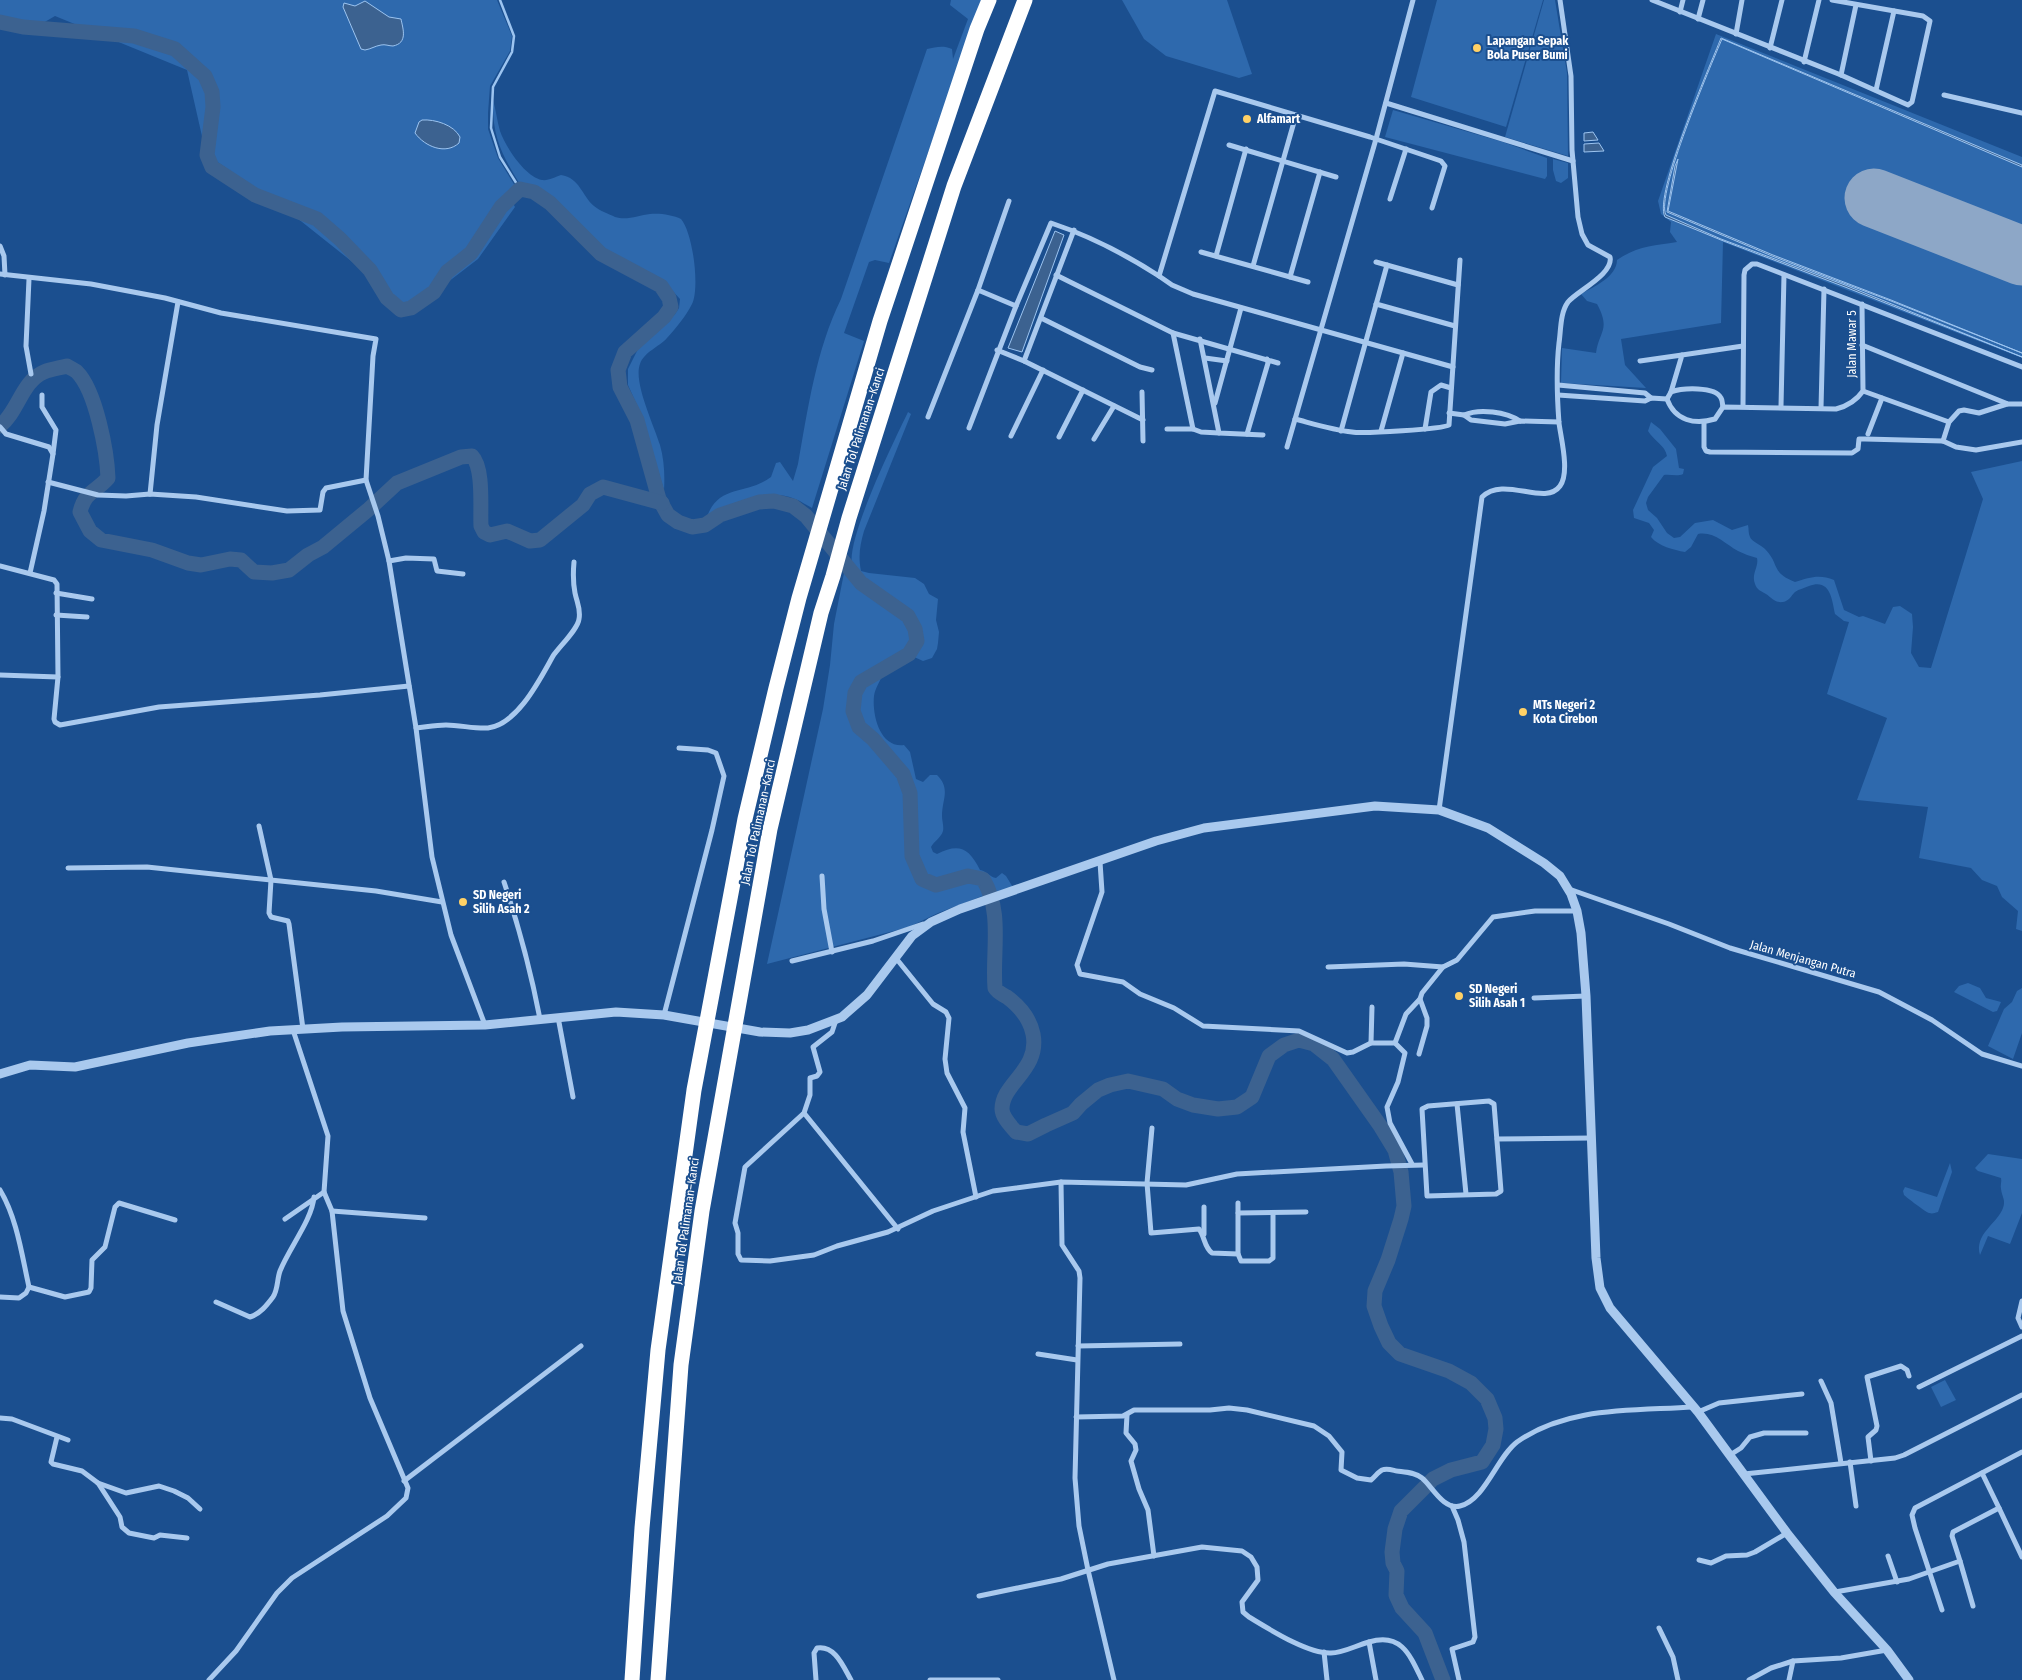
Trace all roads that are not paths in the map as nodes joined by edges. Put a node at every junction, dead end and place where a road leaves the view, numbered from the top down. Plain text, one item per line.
1 (988, 0) edge
2 (1024, 0) edge
3 (1413, 0) edge
4 (1560, 0) edge
5 (1652, 0) edge
6 (1683, 0) edge
7 (1703, 0) edge
8 (1742, 0) edge
9 (1782, 0) edge
10 (1819, 0) edge
11 (1832, 0) edge
12 (1856, 5) junction
13 (1894, 11) junction
14 (1680, 12) junction
15 (1698, 19) junction
16 (1736, 34) junction
17 (1770, 48) junction
18 (1804, 62) junction
19 (1841, 76) junction
20 (1876, 90) junction
21 (1944, 95) dead end
22 (1386, 103) junction
23 (2022, 113) edge
24 (1296, 115) junction
25 (1376, 140) junction
26 (1229, 145) dead end
27 (1406, 149) junction
28 (1246, 150) junction
29 (1283, 161) junction
30 (1573, 161) junction
31 (1320, 172) junction
32 (1336, 177) dead end
33 (1390, 199) dead end
34 (1009, 201) dead end
35 (1432, 208) dead end
36 (1072, 229) junction
37 (0, 246) edge
38 (1201, 252) dead end
39 (1216, 256) junction
40 (1460, 260) dead end
41 (1376, 262) dead end
42 (1253, 266) junction
43 (1387, 266) junction
44 (2, 275) edge
45 (1056, 275) junction
46 (1784, 275) junction
47 (1159, 276) junction
48 (1290, 277) junction
49 (29, 279) junction
50 (1308, 282) dead end
51 (1458, 285) junction
52 (978, 290) junction
53 (1824, 290) junction
54 (178, 302) junction
55 (1376, 304) junction
56 (1862, 304) junction
57 (1016, 306) junction
58 (1241, 308) junction
59 (1041, 318) junction
60 (1455, 326) junction
61 (1321, 330) junction
62 (1173, 333) junction
63 (1200, 339) junction
64 (1366, 343) junction
65 (1862, 345) junction
66 (1743, 346) junction
67 (1230, 348) junction
68 (997, 350) junction
69 (1403, 353) junction
70 (1682, 355) junction
71 (1205, 358) junction
72 (1267, 360) junction
73 (1024, 361) junction
74 (1227, 361) junction
75 (1640, 361) dead end
76 (1278, 363) dead end
77 (1452, 367) junction
78 (2022, 367) edge
79 (1043, 370) junction
80 (1152, 370) dead end
81 (31, 374) dead end
82 (1558, 385) junction
83 (1451, 388) junction
84 (1083, 390) junction
85 (1863, 390) junction
86 (1142, 392) dead end
87 (1671, 392) junction
88 (42, 395) dead end
89 (1558, 395) junction
90 (1651, 398) junction
91 (1882, 398) junction
92 (1667, 399) junction
93 (1214, 404) junction
94 (2008, 404) junction
95 (2022, 404) edge
96 (1114, 406) junction
97 (1722, 406) junction
98 (1743, 406) junction
99 (1781, 406) junction
100 (1821, 408) junction
101 (1450, 413) junction
102 (1464, 415) junction
103 (928, 417) dead end
104 (1296, 419) junction
105 (1143, 420) junction
106 (1520, 421) junction
107 (1559, 422) junction
108 (1704, 422) junction
109 (1950, 422) junction
110 (969, 428) dead end
111 (1, 429) edge
112 (1167, 429) dead end
113 (1193, 429) junction
114 (1425, 429) junction
115 (1341, 431) junction
116 (1381, 431) junction
117 (1219, 433) junction
118 (1247, 434) junction
119 (1263, 434) dead end
120 (1868, 434) dead end
121 (1011, 436) dead end
122 (1060, 437) dead end
123 (1094, 439) dead end
124 (1943, 441) junction
125 (1143, 442) dead end
126 (2022, 442) edge
127 (1287, 447) dead end
128 (53, 454) junction
129 (366, 480) junction
130 (48, 482) junction
131 (150, 494) junction
132 (390, 561) junction
133 (574, 562) dead end
134 (0, 566) edge
135 (30, 573) junction
136 (463, 574) dead end
137 (56, 592) junction
138 (92, 599) dead end
139 (56, 615) junction
140 (87, 617) dead end
141 (0, 675) edge
142 (58, 677) junction
143 (409, 686) junction
144 (416, 728) junction
145 (678, 748) dead end
146 (1439, 810) junction
147 (259, 826) dead end
148 (1100, 862) junction
149 (68, 868) dead end
150 (822, 876) dead end
151 (271, 880) junction
152 (504, 882) dead end
153 (1569, 889) junction
154 (442, 902) junction
155 (1577, 911) junction
156 (931, 922) junction
157 (832, 952) junction
158 (895, 957) junction
159 (792, 961) dead end
160 (1328, 967) dead end
161 (1443, 967) junction
162 (1586, 996) junction
163 (1534, 998) dead end
164 (1420, 999) junction
165 (1372, 1007) dead end
166 (664, 1015) junction
167 (558, 1017) junction
168 (540, 1019) junction
169 (836, 1020) junction
170 (485, 1026) junction
171 (298, 1029) junction
172 (1371, 1043) junction
173 (1395, 1044) junction
174 (1419, 1054) dead end
175 (2022, 1066) edge
176 (0, 1074) edge
177 (573, 1098) dead end
178 (1457, 1104) junction
179 (804, 1114) junction
180 (1152, 1128) dead end
181 (1592, 1138) junction
182 (1497, 1139) junction
183 (1409, 1165) junction
184 (1424, 1165) junction
185 (1061, 1182) junction
186 (1147, 1183) junction
187 (0, 1190) edge
188 (324, 1192) junction
189 (1466, 1194) junction
190 (314, 1197) junction
191 (976, 1197) junction
192 (1238, 1203) dead end
193 (1204, 1207) dead end
194 (332, 1211) junction
195 (1306, 1212) dead end
196 (1238, 1213) junction
197 (1273, 1214) junction
198 (425, 1218) dead end
199 (285, 1219) dead end
200 (175, 1220) dead end
201 (898, 1229) junction
202 (1204, 1235) junction
203 (1238, 1254) junction
204 (29, 1287) junction
205 (0, 1297) edge
206 (2022, 1301) edge
207 (216, 1302) dead end
208 (2022, 1327) edge
209 (2022, 1336) edge
210 (1180, 1344) dead end
211 (581, 1346) dead end
212 (1078, 1346) junction
213 (1038, 1354) dead end
214 (1078, 1360) junction
215 (1909, 1376) dead end
216 (1821, 1381) dead end
217 (1919, 1387) dead end
218 (1802, 1394) dead end
219 (2022, 1395) edge
220 (1696, 1410) junction
221 (1127, 1415) junction
222 (1076, 1417) junction
223 (0, 1418) edge
224 (1806, 1433) dead end
225 (57, 1437) junction
226 (68, 1440) dead end
227 (2022, 1452) edge
228 (1730, 1455) junction
229 (1871, 1461) junction
230 (1850, 1462) junction
231 (1841, 1463) junction
232 (1982, 1473) junction
233 (1744, 1474) junction
234 (404, 1481) junction
235 (98, 1483) junction
236 (1452, 1506) junction
237 (1856, 1506) dead end
238 (1999, 1508) junction
239 (200, 1509) dead end
240 (1787, 1533) junction
241 (187, 1538) dead end
242 (1154, 1556) junction
243 (1888, 1556) dead end
244 (2022, 1557) edge
245 (1699, 1560) dead end
246 (1960, 1561) junction
247 (1088, 1570) junction
248 (1928, 1572) junction
249 (1897, 1582) junction
250 (1834, 1592) junction
251 (979, 1596) dead end
252 (1973, 1606) dead end
253 (1942, 1610) dead end
254 (1659, 1628) dead end
255 (1369, 1642) junction
256 (1887, 1650) junction
257 (1324, 1652) junction
258 (1793, 1661) junction
259 (1752, 1679) edge
260 (1906, 1679) edge
261 (209, 1680) edge
262 (632, 1680) edge
263 (658, 1680) edge
264 (816, 1680) edge
265 (851, 1680) edge
266 (930, 1680) edge
267 (998, 1680) edge
268 (1114, 1680) edge
269 (1327, 1680) edge
270 (1376, 1680) edge
271 (1422, 1680) edge
272 (1459, 1680) edge
273 (1678, 1680) edge
274 (1789, 1680) edge

1 - 262 highway, Jalan Tol Palimanan–Kanci
2 - 263 highway, Jalan Tol Palimanan–Kanci
3 - 22 street
4 - 30 street
5 - 14 street
6 - 14 street
7 - 15 street
8 - 16 street
9 - 17 street
10 - 18 street
11 - 12 street
12 - 13 street
12 - 19 street
13 - 20 street
13 - 20 street
14 - 15 street
15 - 16 street
16 - 17 street
17 - 18 street
18 - 19 street
19 - 20 street
21 - 23 street
22 - 25 street
22 - 30 street
24 - 25 street
24 - 29 street
24 - 47 street
25 - 27 street
25 - 61 street
26 - 28 street
27 - 33 street
27 - 35 street
28 - 29 street
28 - 39 street
29 - 31 street
29 - 42 street
30 - 82 street
31 - 32 street
31 - 48 street
34 - 52 street
36 - 45 street
36 - 47 street
36 - 57 street
37 - 44 street
38 - 39 street
39 - 42 street
40 - 51 street
41 - 43 street
42 - 48 street
43 - 51 street
43 - 55 street
44 - 49 street
45 - 59 street
45 - 62 street
46 - 53 street
46 - 66 street
46 - 99 street
47 - 58 street
48 - 50 street
49 - 54 street
49 - 81 street
51 - 60 street
52 - 57 street
52 - 103 street
53 - 56 street
53 - 100 street
54 - 129 street
54 - 131 street
55 - 60 street
55 - 64 street
56 - 65 street, Jalan Mawar 5
56 - 78 street
57 - 68 street
58 - 61 street
58 - 67 street
59 - 73 street
59 - 80 street
60 - 77 street
61 - 64 street
61 - 104 street
62 - 63 street
62 - 113 street
63 - 67 street
63 - 71 street
64 - 69 street
64 - 115 street
65 - 85 street, Jalan Mawar 5
65 - 94 street
66 - 70 street
66 - 98 street
67 - 72 street
67 - 74 street
68 - 73 street
68 - 110 street
69 - 77 street
69 - 116 street
70 - 75 street
70 - 87 street
71 - 74 street
71 - 93 street
72 - 76 street
72 - 118 street
73 - 79 street
74 - 93 street
77 - 83 street
79 - 84 street
79 - 121 street
82 - 89 street
82 - 90 street
83 - 101 street
83 - 114 street
84 - 96 street
84 - 122 street
85 - 91 street
85 - 100 street, Jalan Mawar 5
86 - 105 street
87 - 92 street
87 - 97 street
88 - 128 street
89 - 90 street
89 - 107 street
90 - 92 street
91 - 109 street
91 - 120 street
92 - 108 street
93 - 117 street
94 - 95 street
94 - 109 street
96 - 105 street
96 - 123 street
97 - 98 street
97 - 108 street
98 - 99 street
99 - 100 street
101 - 102 street
101 - 114 street
102 - 106 street
102 - 106 street
104 - 115 street
104 - 127 street
105 - 125 street
106 - 107 street
107 - 146 street
108 - 124 street
109 - 124 street
111 - 128 street
112 - 113 street
113 - 117 street
114 - 116 street
115 - 116 street
117 - 118 street
118 - 119 street
124 - 126 street
128 - 130 street
129 - 131 street
129 - 132 street
130 - 131 street
130 - 135 street
132 - 136 street
132 - 143 street
133 - 144 street
134 - 135 street
135 - 137 street
137 - 138 street
137 - 139 street
139 - 140 street
139 - 142 street
141 - 142 street
142 - 143 street
143 - 144 street
144 - 154 street
145 - 166 street
146 - 148 street
146 - 153 street
147 - 151 street
148 - 156 street
148 - 172 street
149 - 151 street
150 - 157 street
151 - 154 street
151 - 171 street
152 - 168 street
153 - 155 street
153 - 175 street, Jalan Menjangan Putra
154 - 170 street
155 - 161 street
155 - 162 street
156 - 157 street
156 - 158 street
157 - 159 street
158 - 169 street
158 - 191 street
160 - 161 street
161 - 164 street
162 - 163 street
162 - 181 street
164 - 173 street
164 - 174 street
165 - 172 street
166 - 167 street
166 - 169 street
167 - 168 street
167 - 177 street
168 - 170 street
169 - 179 street
170 - 171 street
171 - 176 street
171 - 188 street
172 - 173 street
173 - 183 street
178 - 182 street
178 - 184 street
178 - 189 street
179 - 201 street
179 - 201 street
180 - 186 street
181 - 182 street
181 - 220 street
182 - 189 street
183 - 184 street
183 - 186 street
184 - 189 street
185 - 186 street
185 - 191 street
185 - 212 street
186 - 202 street
187 - 204 street
188 - 190 street
188 - 194 street
190 - 199 street
190 - 207 street
191 - 201 street
192 - 196 street
193 - 202 street
194 - 198 street
194 - 234 street
195 - 197 street
196 - 197 street
196 - 203 street
197 - 203 street
200 - 204 street
202 - 203 street
204 - 205 street
206 - 208 street
209 - 217 street
210 - 212 street
211 - 234 street
212 - 214 street
213 - 214 street
214 - 222 street
215 - 229 street
216 - 231 street
218 - 220 street
219 - 229 street
220 - 228 street
220 - 236 street
221 - 222 street
221 - 236 street
221 - 242 street
222 - 247 street
223 - 225 street
224 - 228 street
225 - 226 street
225 - 235 street
227 - 232 street
228 - 233 street
229 - 230 street
230 - 231 street
230 - 237 street
231 - 233 street
232 - 238 street
232 - 248 street
233 - 240 street
234 - 261 street
235 - 239 street
235 - 241 street
236 - 272 street
238 - 244 street
238 - 246 street
240 - 245 street
240 - 250 street
242 - 247 street
242 - 257 street
243 - 249 street
246 - 248 street
246 - 252 street
247 - 251 street
247 - 268 street
248 - 249 street
248 - 253 street
249 - 250 street
250 - 256 street
254 - 273 street
255 - 257 street
255 - 270 street
255 - 271 street
256 - 258 street
256 - 260 street
257 - 269 street
258 - 259 street
258 - 274 street
264 - 265 street
266 - 267 street

